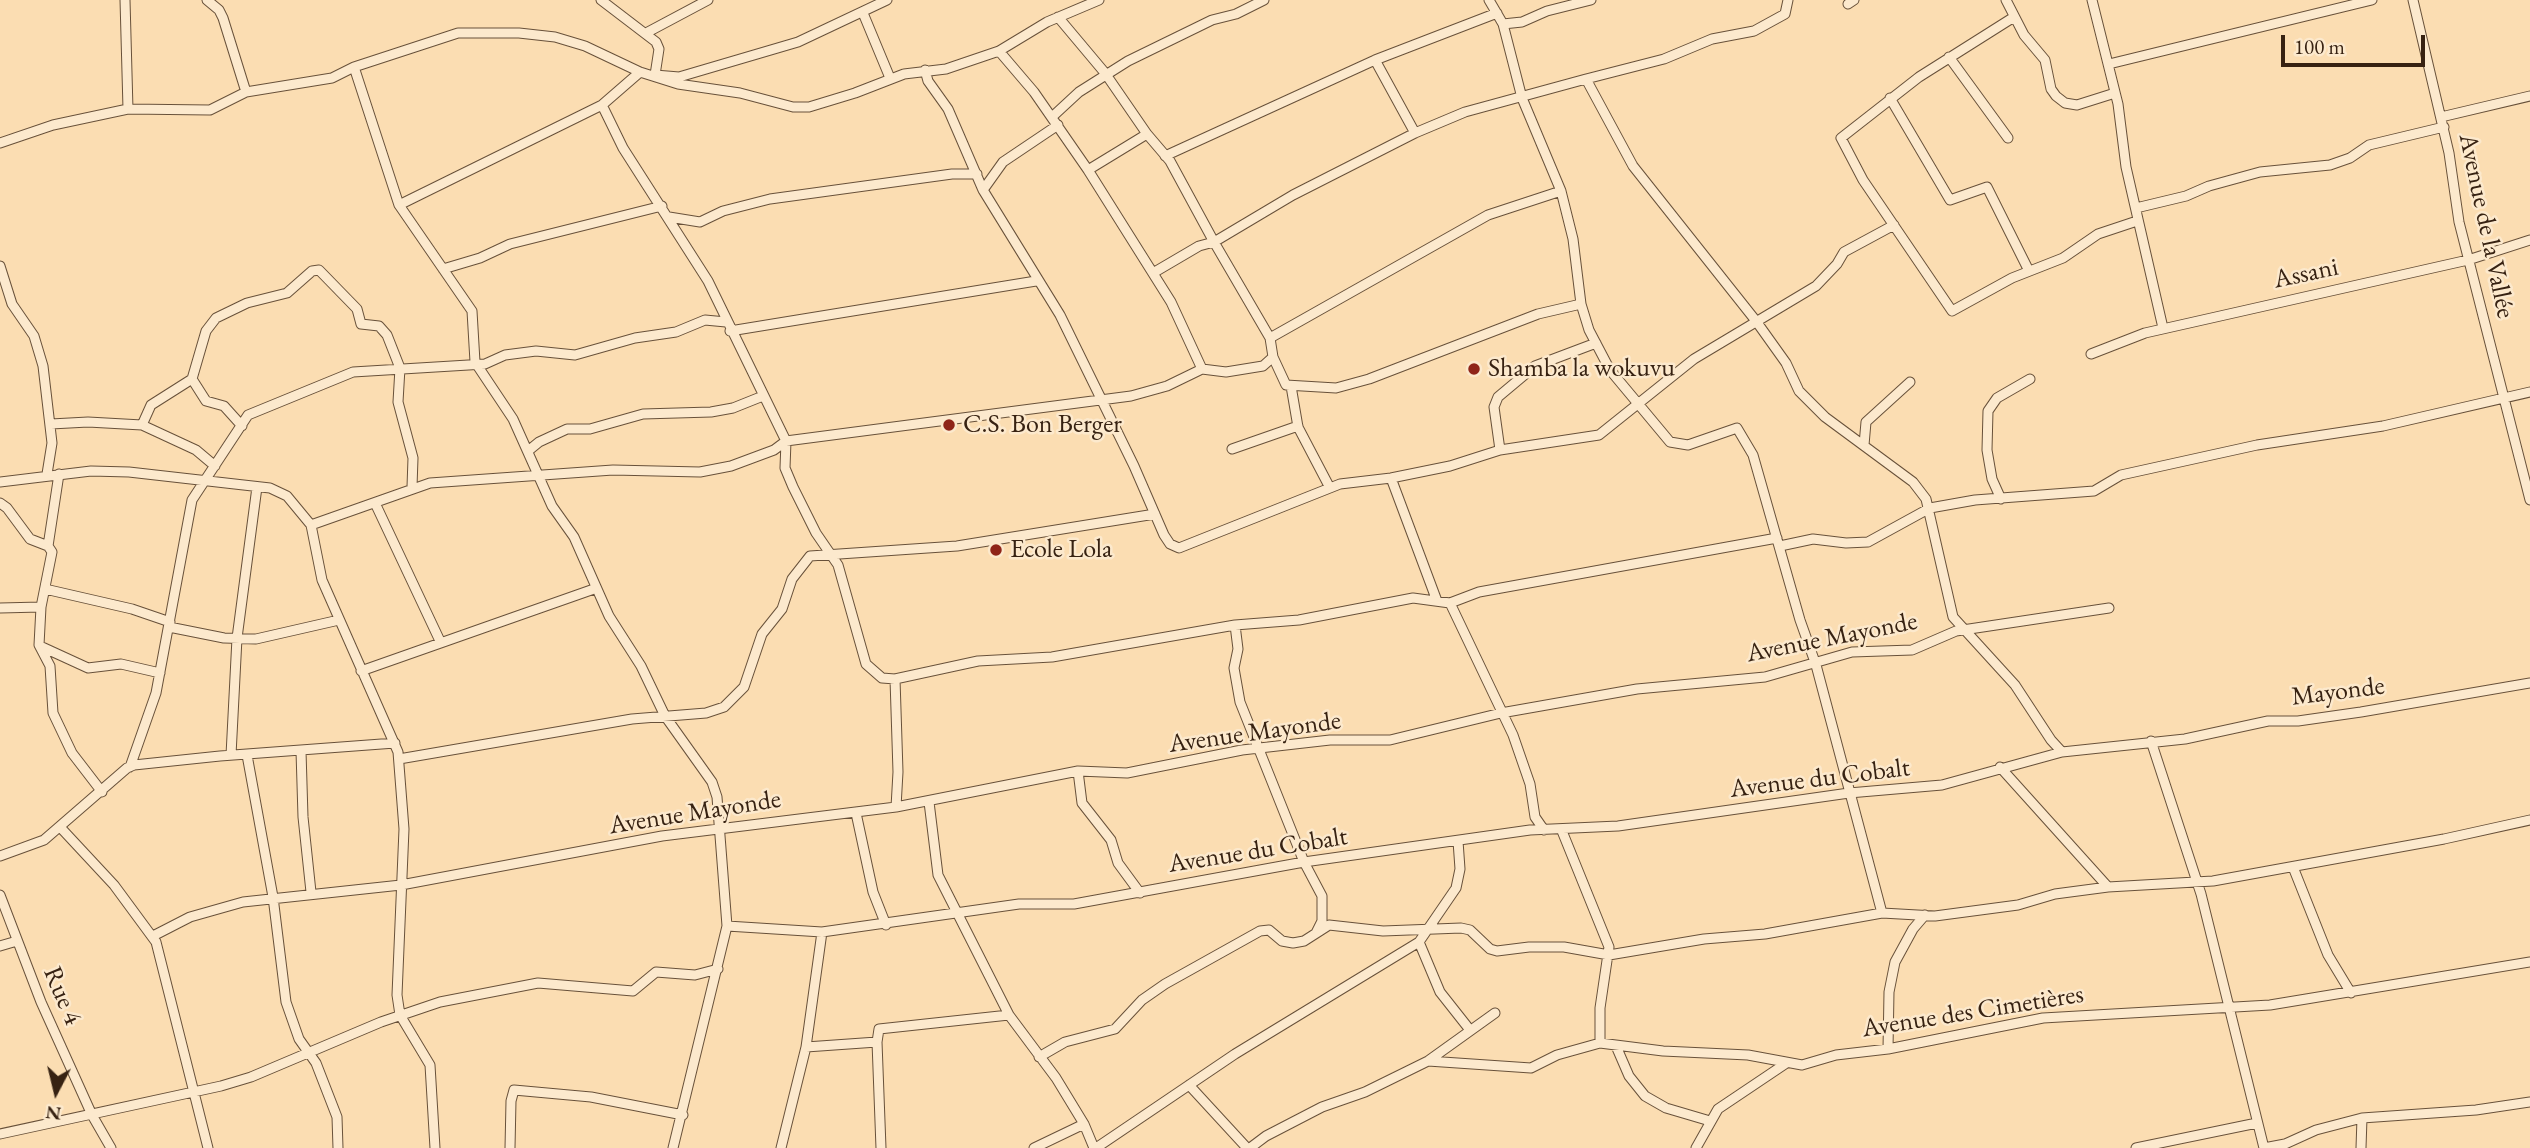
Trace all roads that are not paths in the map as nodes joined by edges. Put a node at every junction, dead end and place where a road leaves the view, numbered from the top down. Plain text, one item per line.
1 (125, 0) edge
2 (207, 0) edge
3 (601, 0) edge
4 (708, 0) edge
5 (887, 0) edge
6 (1099, 0) edge
7 (1264, 0) edge
8 (1489, 0) edge
9 (1591, 0) edge
10 (1788, 0) edge
11 (2006, 0) edge
12 (2092, 0) edge
13 (2372, 0) edge
14 (2413, 0) edge
15 (863, 13) junction
16 (1497, 13) junction
17 (1058, 17) junction
18 (2014, 17) junction
19 (662, 24) junction
20 (1503, 24) junction
21 (646, 33) junction
22 (658, 45) junction
23 (999, 51) junction
24 (1949, 57) junction
25 (1375, 61) junction
26 (2109, 64) junction
27 (354, 67) junction
28 (925, 71) junction
29 (640, 72) junction
30 (1105, 74) junction
31 (655, 75) junction
32 (890, 78) junction
33 (1586, 79) junction
34 (246, 92) junction
35 (2115, 93) junction
36 (2530, 96) edge
37 (1522, 97) junction
38 (1890, 98) junction
39 (602, 105) junction
40 (128, 108) junction
41 (1052, 117) junction
42 (2443, 122) junction
43 (1058, 125) junction
44 (1415, 133) junction
45 (1147, 134) junction
46 (2008, 138) dead end
47 (0, 143) edge
48 (1165, 156) junction
49 (1088, 170) junction
50 (977, 174) junction
51 (983, 190) junction
52 (1561, 191) junction
53 (399, 205) junction
54 (662, 206) junction
55 (2136, 208) junction
56 (669, 217) junction
57 (2137, 221) junction
58 (1894, 225) junction
59 (2530, 240) edge
60 (1214, 242) junction
61 (2468, 260) junction
62 (0, 266) edge
63 (443, 270) junction
64 (2029, 271) junction
65 (1153, 273) junction
66 (1036, 281) junction
67 (1581, 304) junction
68 (1756, 321) junction
69 (728, 326) junction
70 (2163, 328) junction
71 (1270, 338) junction
72 (1596, 343) junction
73 (2091, 354) dead end
74 (1273, 357) junction
75 (478, 365) junction
76 (400, 368) junction
77 (1202, 369) junction
78 (192, 379) junction
79 (2030, 379) dead end
80 (1910, 382) dead end
81 (1291, 386) junction
82 (2530, 392) edge
83 (763, 396) junction
84 (1099, 399) junction
85 (2503, 400) junction
86 (1638, 406) junction
87 (51, 424) junction
88 (142, 425) junction
89 (1298, 425) junction
90 (242, 426) junction
91 (786, 441) junction
92 (1864, 445) junction
93 (1232, 449) dead end
94 (1500, 450) junction
95 (528, 451) junction
96 (215, 466) junction
97 (47, 474) junction
98 (59, 474) junction
99 (540, 476) junction
100 (1391, 478) junction
101 (204, 480) junction
102 (0, 482) edge
103 (257, 486) junction
104 (412, 488) junction
105 (1330, 488) junction
106 (2001, 499) junction
107 (2530, 500) edge
108 (0, 503) edge
109 (375, 503) junction
110 (1930, 508) junction
111 (1154, 514) junction
112 (311, 525) junction
113 (1778, 542) junction
114 (48, 546) junction
115 (830, 555) junction
116 (45, 589) junction
117 (594, 589) junction
118 (1437, 601) junction
119 (1450, 603) junction
120 (41, 607) junction
121 (0, 608) edge
122 (2109, 608) dead end
123 (339, 620) junction
124 (170, 625) junction
125 (1235, 625) junction
126 (1966, 629) junction
127 (237, 638) junction
128 (440, 641) junction
129 (39, 645) junction
130 (1816, 665) junction
131 (361, 671) junction
132 (160, 673) junction
133 (895, 679) junction
134 (2530, 683) edge
135 (1501, 713) junction
136 (665, 716) junction
137 (2151, 741) junction
138 (395, 743) junction
139 (1260, 748) junction
140 (300, 751) junction
141 (2062, 751) junction
142 (231, 755) junction
143 (247, 755) junction
144 (399, 759) junction
145 (130, 767) junction
146 (2000, 767) junction
147 (1078, 771) junction
148 (102, 792) junction
149 (1849, 793) junction
150 (929, 802) junction
151 (896, 807) junction
152 (856, 813) junction
153 (2530, 820) edge
154 (60, 827) junction
155 (720, 828) junction
156 (1544, 830) junction
157 (1562, 831) junction
158 (1458, 841) junction
159 (0, 856) edge
160 (1304, 862) junction
161 (2293, 867) junction
162 (2196, 881) junction
163 (401, 885) junction
164 (2108, 887) junction
165 (311, 892) junction
166 (1140, 893) junction
167 (0, 895) edge
168 (272, 897) junction
169 (960, 911) junction
170 (1882, 913) junction
171 (1926, 915) junction
172 (886, 925) junction
173 (727, 926) junction
174 (1428, 928) junction
175 (822, 932) junction
176 (1316, 934) junction
177 (153, 936) junction
178 (17, 941) junction
179 (1419, 942) junction
180 (0, 946) edge
181 (1609, 955) junction
182 (2530, 962) edge
183 (718, 969) junction
184 (2351, 993) junction
185 (2230, 1006) junction
186 (1495, 1013) dead end
187 (401, 1015) junction
188 (1009, 1015) junction
189 (1470, 1030) junction
190 (877, 1042) junction
191 (1600, 1043) junction
192 (1616, 1046) junction
193 (806, 1047) junction
194 (1888, 1049) junction
195 (307, 1053) junction
196 (1040, 1057) junction
197 (1428, 1060) junction
198 (1785, 1064) junction
199 (1189, 1085) junction
200 (197, 1093) junction
201 (2530, 1102) edge
202 (92, 1115) junction
203 (683, 1115) junction
204 (2362, 1118) junction
205 (1710, 1121) junction
206 (2257, 1123) junction
207 (1084, 1124) junction
208 (0, 1134) edge
209 (111, 1148) edge
210 (208, 1148) edge
211 (338, 1148) edge
212 (435, 1148) edge
213 (510, 1148) edge
214 (673, 1148) edge
215 (781, 1148) edge
216 (881, 1148) edge
217 (1034, 1148) edge
218 (1095, 1148) edge
219 (1249, 1148) edge
220 (1696, 1148) edge
221 (2136, 1148) edge
222 (2264, 1148) edge
223 (2361, 1148) edge

1 - 40 street
2 - 34 street
3 - 21 street
4 - 19 street
5 - 15 street
6 - 17 street
7 - 30 street
8 - 16 street
9 - 20 street
10 - 33 street
11 - 18 street
12 - 26 street
13 - 26 street
14 - 42 street, Avenue de la Vallée
15 - 31 street
15 - 32 street
16 - 20 street
16 - 25 street
17 - 23 street
17 - 30 street
18 - 24 street
18 - 35 street
19 - 21 street
19 - 22 street
20 - 37 street
21 - 22 street
22 - 31 street
23 - 28 street
23 - 41 street
24 - 38 street
24 - 46 street
25 - 44 street
25 - 48 street
26 - 35 street
27 - 29 street
27 - 34 street
27 - 53 street
28 - 32 street
28 - 50 street
29 - 31 street
29 - 39 street
30 - 41 street
30 - 45 street
31 - 32 street
33 - 37 street
33 - 68 street
34 - 40 street
35 - 55 street
36 - 42 street
37 - 44 street
37 - 52 street
38 - 58 street
38 - 64 street
39 - 53 street
39 - 54 street
40 - 47 street
41 - 43 street
42 - 55 street
42 - 61 street, Avenue de la Vallée
43 - 49 street
43 - 51 street
44 - 60 street
45 - 48 street
45 - 49 street
48 - 60 street
49 - 65 street
50 - 51 street
50 - 56 street
51 - 66 street
52 - 67 street
52 - 71 street
53 - 63 street
54 - 56 street
54 - 63 street
55 - 57 street
56 - 69 street
57 - 64 street
57 - 70 street
58 - 64 street
58 - 68 street
59 - 61 street, Assani
60 - 65 street
60 - 71 street
61 - 70 street, Assani
61 - 85 street, Avenue de la Vallée
62 - 87 street
63 - 75 street
65 - 77 street
66 - 69 street
66 - 84 street
67 - 72 street
67 - 81 street
68 - 86 street
68 - 92 street
69 - 75 street
69 - 83 street
70 - 73 street, Assani
71 - 74 street
72 - 86 street
72 - 94 street
74 - 77 street
74 - 81 street
75 - 76 street
75 - 95 street
76 - 78 street
76 - 90 street
76 - 104 street
77 - 84 street
78 - 88 street
78 - 90 street
79 - 106 street
80 - 92 street
81 - 89 street
82 - 85 street
83 - 91 street
83 - 95 street
84 - 91 street
84 - 111 street
85 - 106 street
85 - 107 street, Avenue de la Vallée
86 - 94 street
86 - 113 street
87 - 88 street
87 - 97 street
88 - 96 street
89 - 93 street
89 - 105 street
90 - 96 street
91 - 99 street
91 - 115 street
92 - 110 street
94 - 100 street
95 - 99 street
96 - 101 street
97 - 98 street
97 - 102 street
98 - 101 street
98 - 114 street
99 - 104 street
99 - 117 street
100 - 105 street
100 - 118 street
101 - 103 street
101 - 124 street
103 - 112 street
103 - 127 street
104 - 109 street
105 - 111 street
106 - 110 street
108 - 114 street
109 - 112 street
109 - 128 street
110 - 113 street
110 - 126 street
111 - 115 street
112 - 123 street
113 - 119 street
113 - 130 street
114 - 116 street
115 - 133 street
115 - 136 street
116 - 120 street
116 - 124 street
117 - 128 street
117 - 136 street
118 - 119 street
118 - 125 street
119 - 135 street
120 - 121 street
120 - 129 street
122 - 126 street, Avenue Mayonde
123 - 127 street
123 - 131 street
124 - 127 street
124 - 132 street
125 - 133 street
125 - 139 street
126 - 130 street, Avenue Mayonde
126 - 141 street
127 - 142 street
128 - 131 street
129 - 132 street
129 - 148 street
130 - 135 street, Avenue Mayonde
130 - 149 street
131 - 138 street
132 - 145 street
133 - 151 street
134 - 137 street, Mayonde
135 - 139 street, Avenue Mayonde
135 - 156 street
136 - 144 street
136 - 155 street
137 - 141 street, Avenue du Cobalt
137 - 162 street
138 - 140 street
138 - 144 street
139 - 147 street, Avenue Mayonde
139 - 160 street
140 - 143 street
140 - 165 street
141 - 146 street, Avenue du Cobalt
142 - 143 street
142 - 145 street
143 - 168 street
144 - 163 street
145 - 148 street
146 - 149 street, Avenue du Cobalt
146 - 164 street
147 - 150 street, Avenue Mayonde
147 - 166 street
148 - 154 street
149 - 157 street, Avenue du Cobalt
149 - 170 street
150 - 151 street, Avenue Mayonde
150 - 169 street
151 - 152 street, Avenue Mayonde
152 - 155 street, Avenue Mayonde
152 - 172 street
153 - 161 street
154 - 159 street
154 - 177 street
155 - 163 street, Avenue Mayonde
155 - 173 street
156 - 157 street, Avenue du Cobalt
156 - 158 street, Avenue du Cobalt
157 - 181 street
158 - 160 street, Avenue du Cobalt
158 - 174 street
160 - 166 street, Avenue du Cobalt
160 - 176 street
161 - 162 street
161 - 184 street
162 - 164 street
162 - 185 street
163 - 165 street, Avenue Mayonde
163 - 187 street
164 - 171 street
165 - 168 street, Avenue Mayonde
166 - 169 street, Avenue du Cobalt
167 - 178 street, Rue 4
168 - 177 street, Avenue Mayonde
168 - 195 street
169 - 172 street, Avenue du Cobalt
169 - 188 street
170 - 171 street
170 - 181 street
171 - 194 street
172 - 175 street, Avenue du Cobalt
173 - 175 street, Avenue du Cobalt
173 - 183 street
174 - 176 street
174 - 179 street
174 - 181 street
175 - 193 street
176 - 196 street
177 - 200 street
178 - 180 street
178 - 202 street, Rue 4
179 - 189 street
179 - 199 street
181 - 191 street
182 - 184 street, Avenue des Cimetières
183 - 187 street
183 - 203 street
184 - 185 street, Avenue des Cimetières
185 - 194 street, Avenue des Cimetières
185 - 206 street
186 - 189 street
187 - 195 street
187 - 212 street
188 - 190 street
188 - 196 street
189 - 197 street
190 - 193 street
190 - 216 street
191 - 192 street, Avenue des Cimetières
191 - 197 street, Avenue des Cimetières
192 - 198 street, Avenue des Cimetières
192 - 205 street
193 - 215 street
194 - 198 street, Avenue des Cimetières
195 - 200 street
195 - 211 street
196 - 207 street
197 - 219 street
198 - 205 street
199 - 218 street
199 - 219 street
200 - 202 street
200 - 210 street
201 - 204 street
202 - 208 street
202 - 209 street, Rue 4
203 - 213 street
203 - 214 street
204 - 222 street
204 - 223 street
205 - 220 street
206 - 221 street
206 - 222 street
207 - 217 street
207 - 218 street

